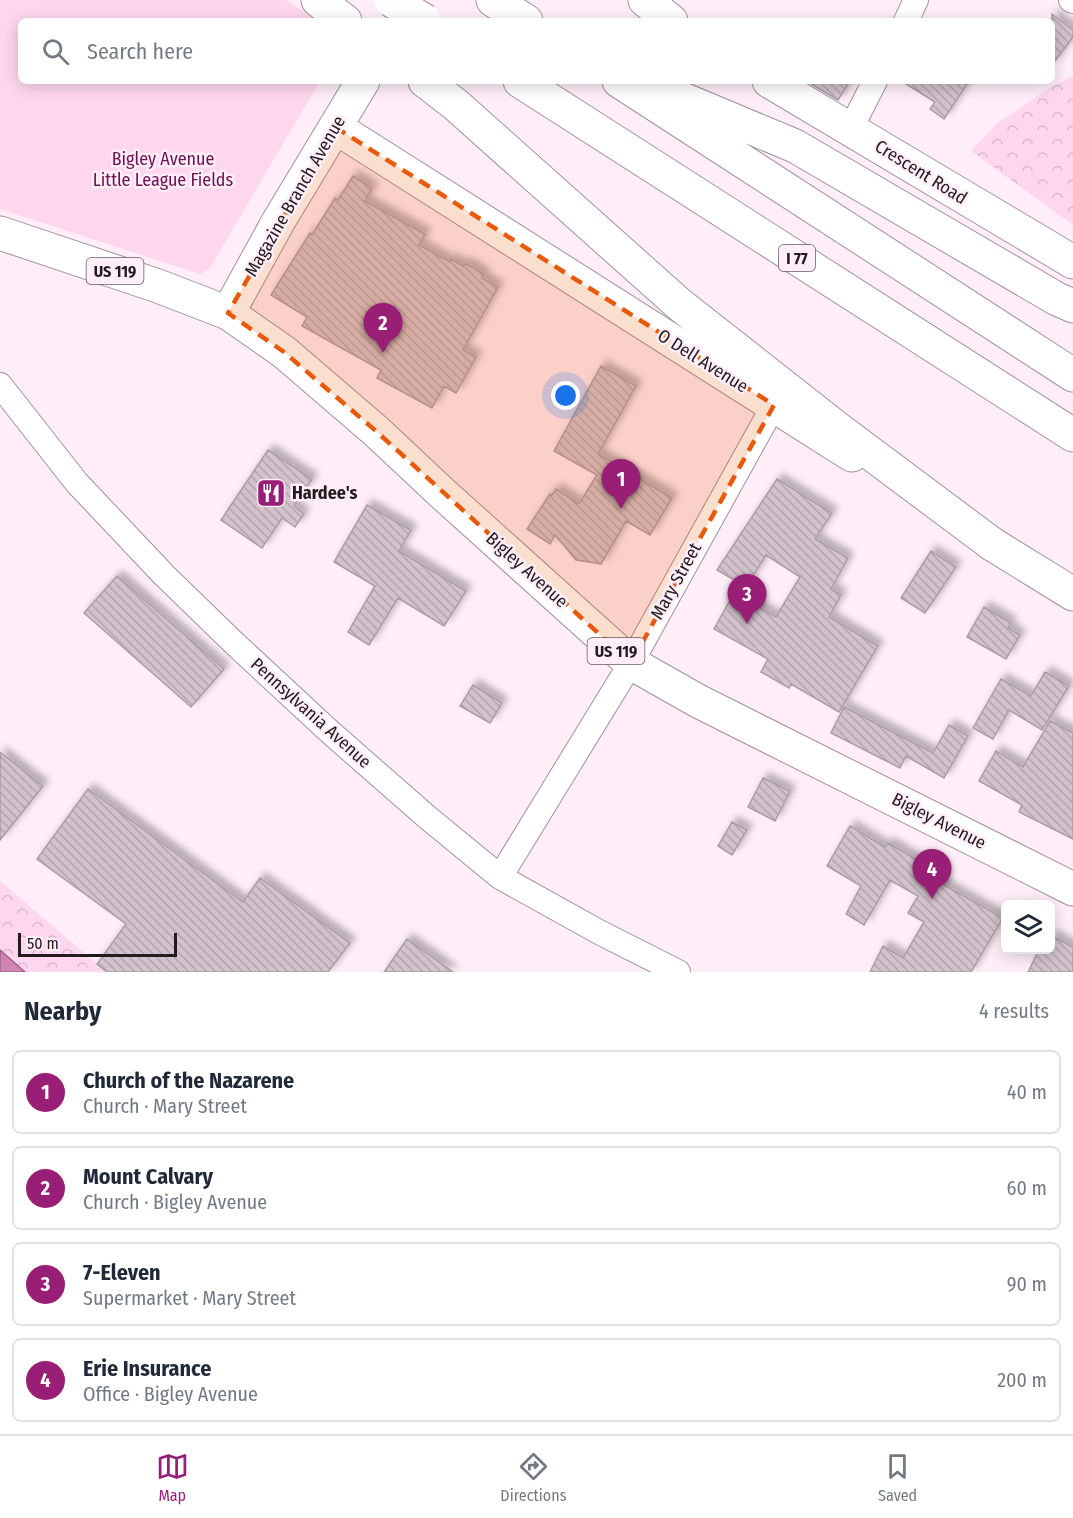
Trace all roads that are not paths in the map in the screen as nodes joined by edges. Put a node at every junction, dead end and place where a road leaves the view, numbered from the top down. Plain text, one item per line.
1 (318, 0) edge
2 (392, 0) edge
3 (412, 0) edge
4 (645, 0) edge
5 (916, 0) edge
6 (341, 18) edge
7 (401, 18) edge
8 (420, 18) edge
9 (667, 18) edge
10 (907, 18) edge
11 (361, 84) edge
12 (429, 84) edge
13 (525, 84) edge
14 (624, 84) edge
15 (645, 84) edge
16 (774, 84) edge
17 (873, 84) edge
18 (334, 127) junction
19 (851, 128) junction
20 (0, 233) edge
21 (1073, 262) edge
22 (1073, 306) edge
23 (228, 313) junction
24 (1073, 375) edge
25 (0, 385) edge
26 (774, 405) junction
27 (1073, 435) edge
28 (992, 544) junction
29 (1073, 594) edge
30 (631, 663) junction
31 (500, 877) junction
32 (1073, 889) edge
33 (678, 972) edge

1 - 6 main road
2 - 8 main road, bridge
3 - 7 main road
4 - 9 main road
5 - 10 street
11 - 18 main road, Magazine Branch Avenue
12 - 28 main road
13 - 27 main road, I 77
14 - 24 main road
15 - 22 main road
16 - 19 main road, Crescent Road
17 - 19 street
18 - 23 main road, Magazine Branch Avenue
18 - 26 main road, O Dell Avenue
19 - 21 main road, Crescent Road
20 - 23 main road, Bigley Avenue / US 119
23 - 30 main road, Bigley Avenue / US 119
25 - 31 street, Pennsylvania Avenue
26 - 28 main road, O Dell Avenue
26 - 30 street, Mary Street
28 - 29 main road, O Dell Avenue
30 - 31 street, Mary Street
30 - 32 main road, Bigley Avenue / US 119
31 - 33 street, Pennsylvania Avenue

